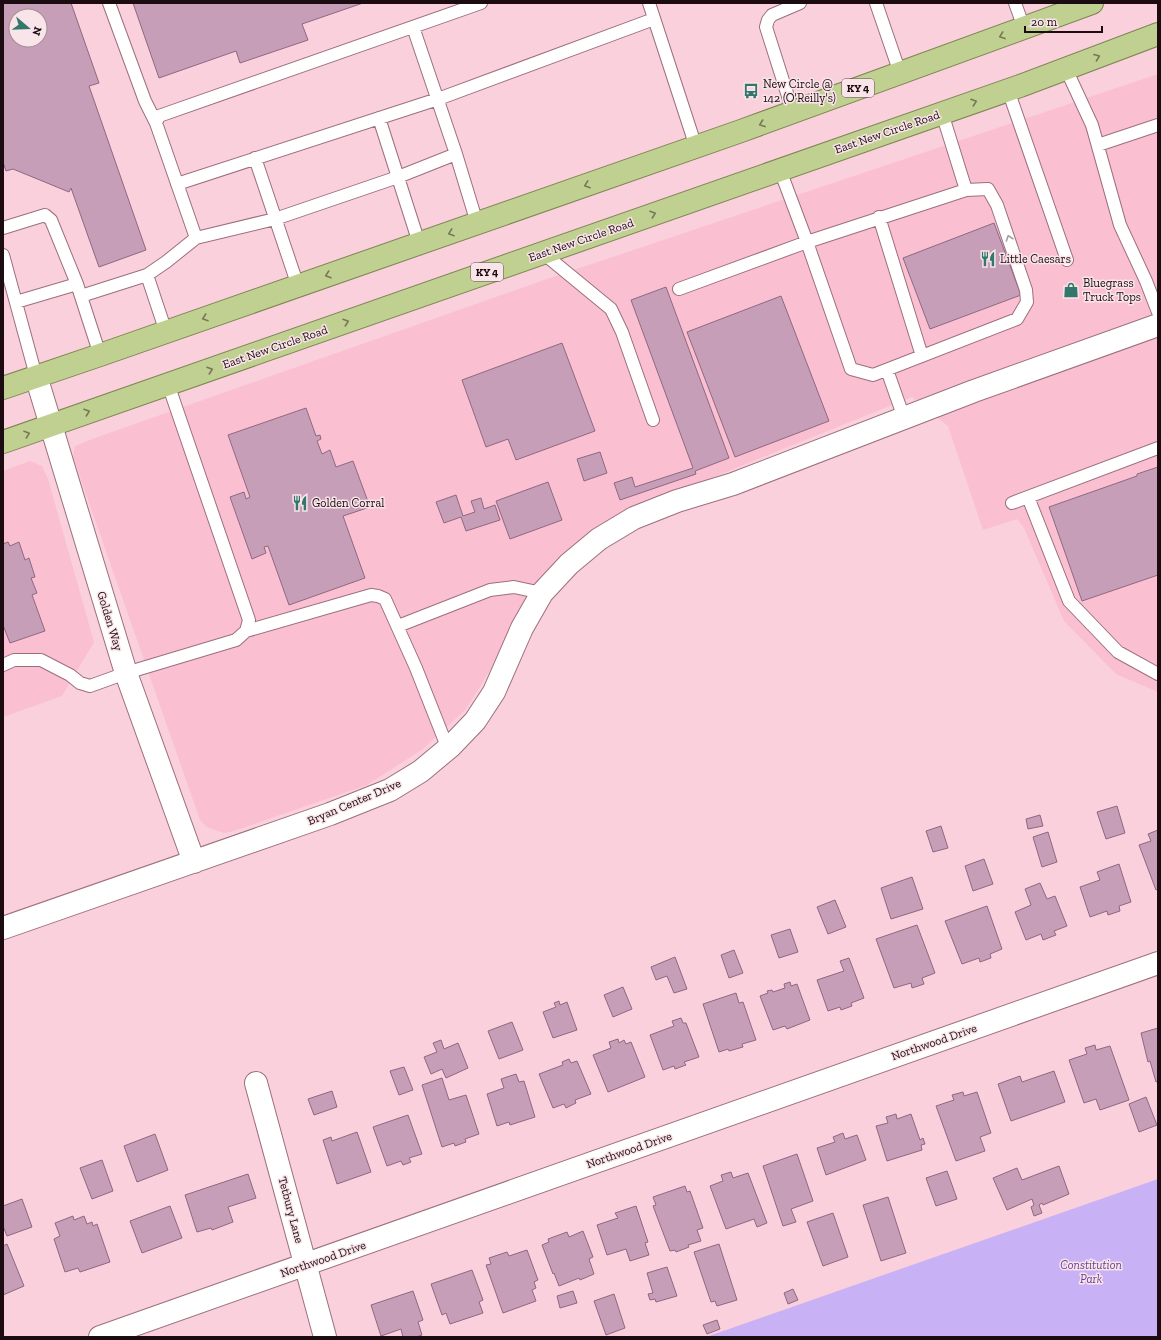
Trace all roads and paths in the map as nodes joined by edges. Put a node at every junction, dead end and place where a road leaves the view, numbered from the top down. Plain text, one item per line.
1 (109, 3) edge
2 (481, 3) edge
3 (649, 3) edge
4 (800, 3) edge
5 (876, 3) edge
6 (1015, 3) edge
7 (1092, 3) edge
8 (1062, 8) edge
9 (654, 19) junction
10 (413, 27) junction
11 (1024, 28) junction
12 (1158, 34) edge
13 (1066, 69) junction
14 (900, 73) junction
15 (1008, 90) junction
16 (438, 99) junction
17 (792, 112) junction
18 (942, 113) junction
19 (379, 118) junction
20 (156, 123) junction
21 (1158, 125) edge
22 (1098, 145) junction
23 (696, 147) junction
24 (456, 154) junction
25 (255, 158) junction
26 (780, 170) junction
27 (398, 177) junction
28 (177, 184) junction
29 (966, 190) junction
30 (879, 217) junction
31 (275, 219) junction
32 (477, 223) junction
33 (3, 228) edge
34 (196, 238) junction
35 (806, 242) junction
36 (419, 243) junction
37 (543, 253) junction
38 (3, 255) edge
39 (1067, 260) dead end
40 (147, 275) junction
41 (77, 284) junction
42 (1153, 285) edge
43 (298, 286) junction
44 (679, 289) dead end
45 (81, 296) junction
46 (16, 302) junction
47 (1158, 312) edge
48 (1158, 325) edge
49 (166, 332) junction
50 (100, 355) junction
51 (922, 356) junction
52 (887, 370) junction
53 (36, 376) junction
54 (168, 384) junction
55 (3, 388) edge
56 (904, 418) junction
57 (653, 420) dead end
58 (50, 425) junction
59 (3, 442) edge
60 (1158, 448) edge
61 (1028, 497) junction
62 (1012, 503) dead end
63 (542, 593) junction
64 (398, 626) junction
65 (246, 631) junction
66 (3, 665) edge
67 (126, 673) junction
68 (1158, 674) edge
69 (448, 749) junction
70 (194, 862) junction
71 (3, 928) edge
72 (1158, 963) edge
73 (256, 1083) dead end
74 (306, 1265) junction
75 (100, 1337) edge
76 (325, 1337) edge

1 - 20 lane
2 - 10 lane
3 - 9 lane
4 - 17 lane
5 - 14 lane
6 - 11 lane
7 - 8 highway, KY 4
8 - 11 highway, KY 4
9 - 16 lane
9 - 23 lane
10 - 16 lane
10 - 20 lane
11 -> 14 highway, KY 4
13 -> 12 highway, East New Circle Road / KY 4
13 - 15 highway, East New Circle Road / KY 4
13 - 22 lane
14 - 17 highway, KY 4
18 -> 15 highway, East New Circle Road / KY 4
15 - 39 lane
16 - 19 lane
16 - 24 lane
17 -> 23 highway, KY 4
18 - 26 highway, East New Circle Road / KY 4
18 - 29 lane
19 - 25 lane
19 - 27 lane
20 - 28 lane
21 - 22 lane
22 - 42 lane
23 -> 32 highway, KY 4
24 - 27 lane
24 - 32 lane
25 - 28 lane
25 - 31 lane
26 - 35 lane
37 -> 26 highway, East New Circle Road / KY 4
27 - 31 lane
27 - 36 lane
28 - 34 lane
29 - 30 lane
51 -> 29 lane
30 - 35 lane
30 - 51 lane
31 - 34 lane
31 - 43 lane
32 -> 36 highway, KY 4
33 - 41 lane
34 - 40 lane
35 - 44 lane
35 - 52 lane
36 -> 43 highway, KY 4
54 -> 37 highway, East New Circle Road / KY 4
37 - 57 lane
38 - 46 lane
40 - 45 lane
40 - 49 lane
41 - 45 lane
41 - 46 lane
42 - 47 lane
43 -> 49 highway, KY 4
45 - 50 lane
46 - 53 lane
48 - 56 street, Bryan Center Drive
49 - 50 highway, KY 4
50 - 53 highway, KY 4
51 - 52 lane
52 - 56 lane
53 - 55 highway, KY 4
53 - 58 street, Golden Way
58 -> 54 highway, East New Circle Road / KY 4
54 - 65 lane
56 - 63 street, Bryan Center Drive
59 -> 58 highway, East New Circle Road / KY 4
58 - 67 street, Golden Way
60 - 61 lane
61 - 62 lane
61 - 68 lane
63 - 64 lane
63 - 69 street, Bryan Center Drive
64 - 65 lane
64 - 69 lane
65 - 67 lane
66 - 67 lane
67 - 70 street, Golden Way
69 - 70 street, Bryan Center Drive
70 - 71 street, Bryan Center Drive
72 - 74 street, Northwood Drive
73 - 74 street, Tetbury Lane
74 - 75 street, Northwood Drive
74 - 76 street, Tetbury Lane

